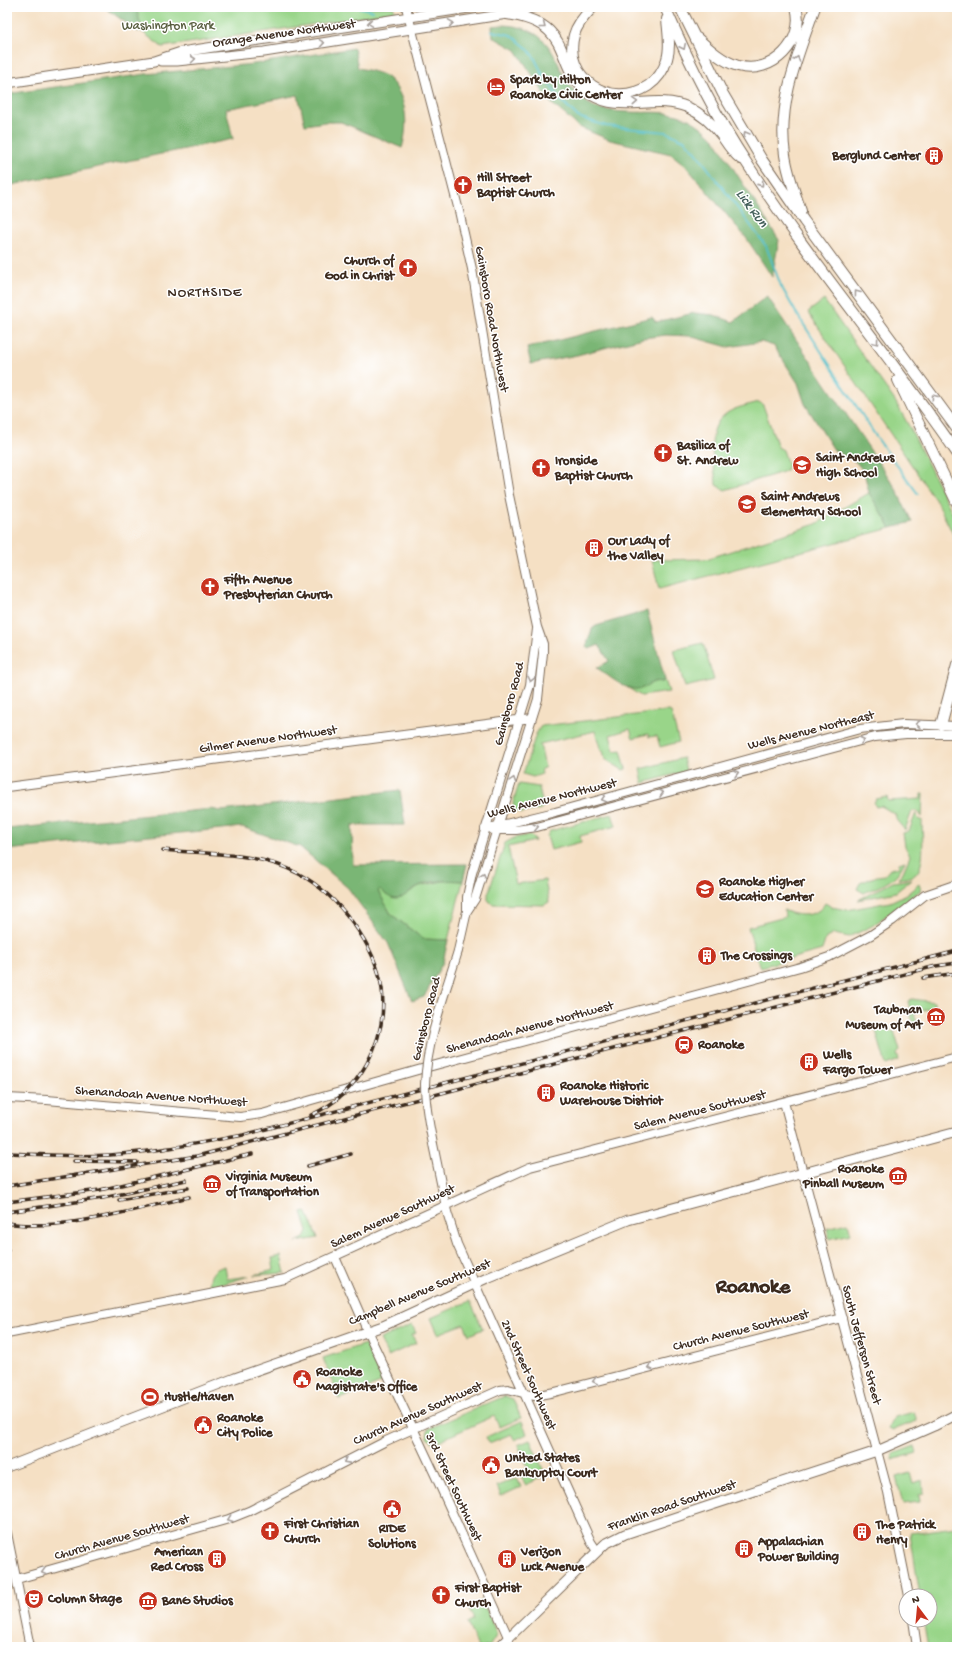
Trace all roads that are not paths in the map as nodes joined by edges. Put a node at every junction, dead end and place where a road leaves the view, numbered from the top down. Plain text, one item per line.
1 (406, 7) edge
2 (475, 7) edge
3 (535, 7) edge
4 (593, 7) edge
5 (680, 7) edge
6 (796, 7) edge
7 (815, 7) edge
8 (665, 9) edge
9 (507, 14) junction
10 (409, 17) junction
11 (412, 29) junction
12 (694, 36) junction
13 (154, 61) junction
14 (7, 83) edge
15 (745, 162) junction
16 (804, 221) junction
17 (890, 362) junction
18 (957, 429) edge
19 (957, 453) edge
20 (957, 503) edge
21 (538, 627) junction
22 (957, 665) edge
23 (532, 718) junction
24 (519, 720) junction
25 (940, 725) junction
26 (957, 726) edge
27 (933, 734) junction
28 (957, 734) edge
29 (696, 773) joint
30 (699, 783) joint
31 (7, 787) edge
32 (498, 827) junction
33 (485, 829) junction
34 (957, 884) edge
35 (468, 911) junction
36 (957, 1057) edge
37 (7, 1098) edge
38 (784, 1102) junction
39 (957, 1132) edge
40 (803, 1172) junction
41 (446, 1206) junction
42 (335, 1257) junction
43 (475, 1284) junction
44 (842, 1318) junction
45 (368, 1331) junction
46 (7, 1334) edge
47 (523, 1393) junction
48 (957, 1414) edge
49 (413, 1428) junction
50 (877, 1451) junction
51 (7, 1467) edge
52 (7, 1533) edge
53 (596, 1550) junction
54 (17, 1579) junction
55 (908, 1588) edge
56 (914, 1628) edge
57 (508, 1643) edge
58 (30, 1647) edge
59 (499, 1647) edge
60 (917, 1647) edge

1 - 10 street, Gainsboro Road Northwest
2 - 10 main road, Orange Avenue Northwest
3 - 9 main road, Orange Avenue Northwest
4 - 8 highway
5 - 12 highway
6 - 12 highway
16 -> 7 highway
8 -> 15 highway
11 -> 9 main road, Orange Avenue Northwest
9 -> 15 highway
10 - 11 street, Gainsboro Road Northwest
10 -> 13 main road, Orange Avenue Northwest
13 -> 11 main road, Orange Avenue Northwest
11 - 21 street, Gainsboro Road Northwest
16 -> 12 highway
13 - 14 main road, Orange Avenue Northwest
15 -> 17 highway
18 -> 16 highway
17 - 19 highway
17 - 20 highway
21 - 23 street, Gainsboro Road
21 -> 24 street, Gainsboro Road
22 - 25 highway
23 - 24 street, Gilmer Avenue Northwest
32 -> 23 street, Gainsboro Road
24 - 31 street, Gilmer Avenue Northwest
24 - 33 street, Gainsboro Road
25 - 26 street, Wells Avenue Northeast
25 - 27 street
25 -> 29 street, Wells Avenue Northeast
27 - 28 street, Wells Avenue Northeast
30 -> 27 street, Wells Avenue Northeast
29 -> 32 street, Wells Avenue Northwest
32 -> 30 street, Wells Avenue Northwest
32 - 33 street, Wells Avenue Northwest
35 -> 32 street, Gainsboro Road
33 - 35 street, Gainsboro Road
34 - 37 street, Shenandoah Avenue Northwest
35 - 41 street, Gainsboro Road, bridge
36 - 38 street, Salem Avenue Southwest
38 - 40 street, South Jefferson Street
38 - 41 street, Salem Avenue Southwest
39 - 40 main road, Campbell Avenue Southwest
40 - 43 main road, Campbell Avenue Southwest
40 - 44 street, South Jefferson Street
41 - 42 street, Salem Avenue Southwest
41 - 43 street, 2nd Street Southwest
42 - 45 street, 3rd Street Southwest
42 - 46 street, Salem Avenue Southwest
43 - 45 main road, Campbell Avenue Southwest
43 - 47 street, 2nd Street Southwest
44 -> 47 street, Church Avenue Southwest
44 - 50 street, South Jefferson Street
45 - 49 street, 3rd Street Southwest
45 - 51 main road, Campbell Avenue Southwest
47 - 49 street, Church Avenue Southwest
47 - 53 street, 2nd Street Southwest
48 - 50 main road, Franklin Road Southwest
49 -> 54 street, Church Avenue Southwest
49 - 57 street, 3rd Street Southwest
50 - 53 main road, Franklin Road Southwest
50 - 55 street, South Jefferson Street
52 - 54 street
53 - 57 main road, Franklin Road Southwest
54 - 58 street
56 - 60 street
57 - 59 main road, Franklin Road Southwest

